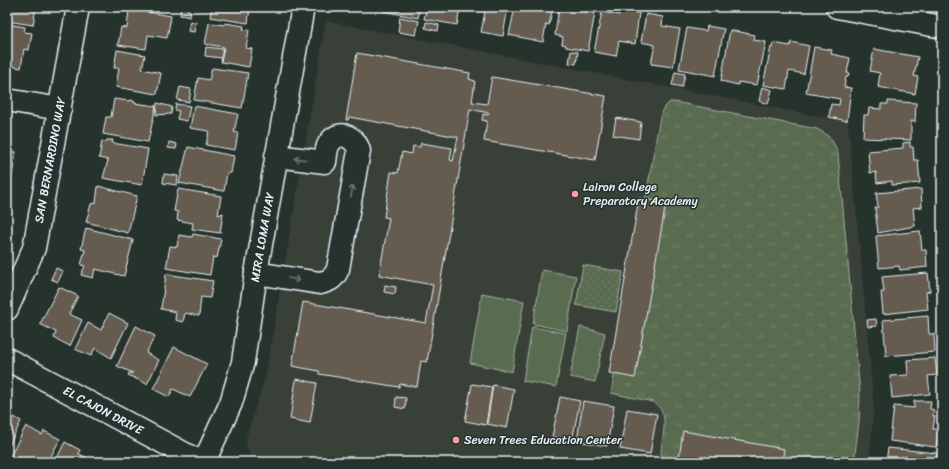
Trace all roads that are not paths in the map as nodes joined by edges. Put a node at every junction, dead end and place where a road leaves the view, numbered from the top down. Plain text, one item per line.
1 (78, 7) edge
2 (303, 7) edge
3 (837, 7) edge
4 (942, 27) edge
5 (7, 100) edge
6 (60, 109) junction
7 (276, 156) junction
8 (256, 273) junction
9 (7, 309) edge
10 (7, 360) edge
11 (200, 462) edge
12 (204, 462) edge

1 - 6 street, SAN BERNARDINO WAY
2 - 7 street, MIRA LOMA WAY
3 - 4 street
5 - 6 street
6 - 9 street, SAN BERNARDINO WAY
7 - 8 street, MIRA LOMA WAY
8 -> 7 street
8 - 12 street, MIRA LOMA WAY
10 - 11 street, EL CAJON DRIVE

